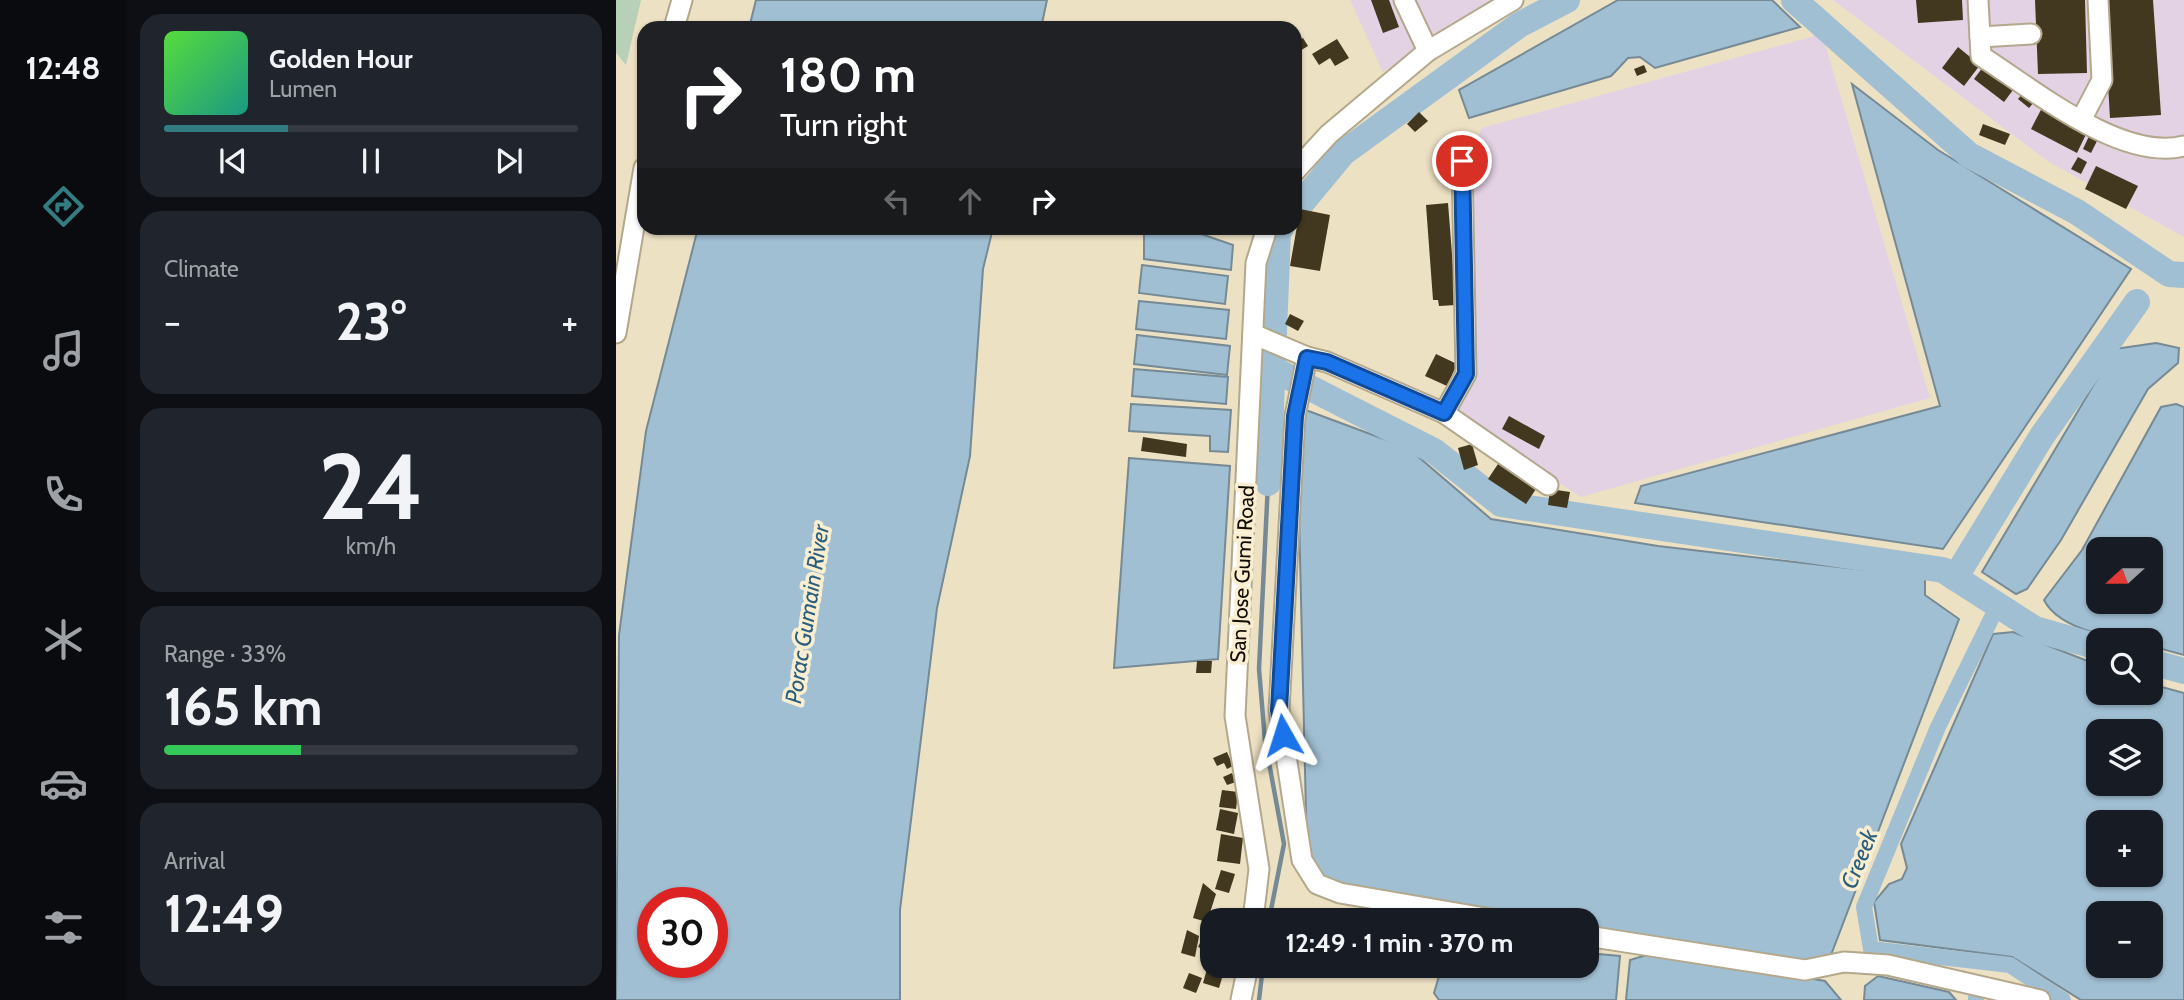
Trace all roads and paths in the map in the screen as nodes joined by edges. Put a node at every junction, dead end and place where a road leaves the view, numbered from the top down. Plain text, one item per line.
1 (682, 0) edge
2 (1404, 0) edge
3 (1513, 0) edge
4 (1978, 0) edge
5 (2098, 0) edge
6 (676, 21) edge
7 (2031, 34) dead end
8 (1980, 37) junction
9 (1428, 51) junction
10 (2081, 120) junction
11 (2184, 146) edge
12 (1462, 161) dead end
13 (1302, 163) edge
14 (637, 209) edge
15 (1265, 235) edge
16 (616, 333) edge
17 (1253, 334) junction
18 (1307, 358) junction
19 (1444, 413) junction
20 (1548, 485) dead end
21 (1254, 908) edge
22 (1430, 908) edge
23 (1599, 938) edge
24 (1246, 978) edge
25 (1241, 1000) edge
26 (2040, 1000) edge

1 - 6 street
2 - 9 street
3 - 9 street
4 - 8 street
5 - 10 street
7 - 8 street
8 - 10 street
9 - 13 street
10 - 11 street
12 - 19 street
14 - 16 street
15 - 17 street, San Jose Gumi Road
17 - 18 street
17 - 21 street, San Jose Gumi Road
18 - 19 street
18 - 22 street
19 - 20 street
23 - 26 street
24 - 25 street

